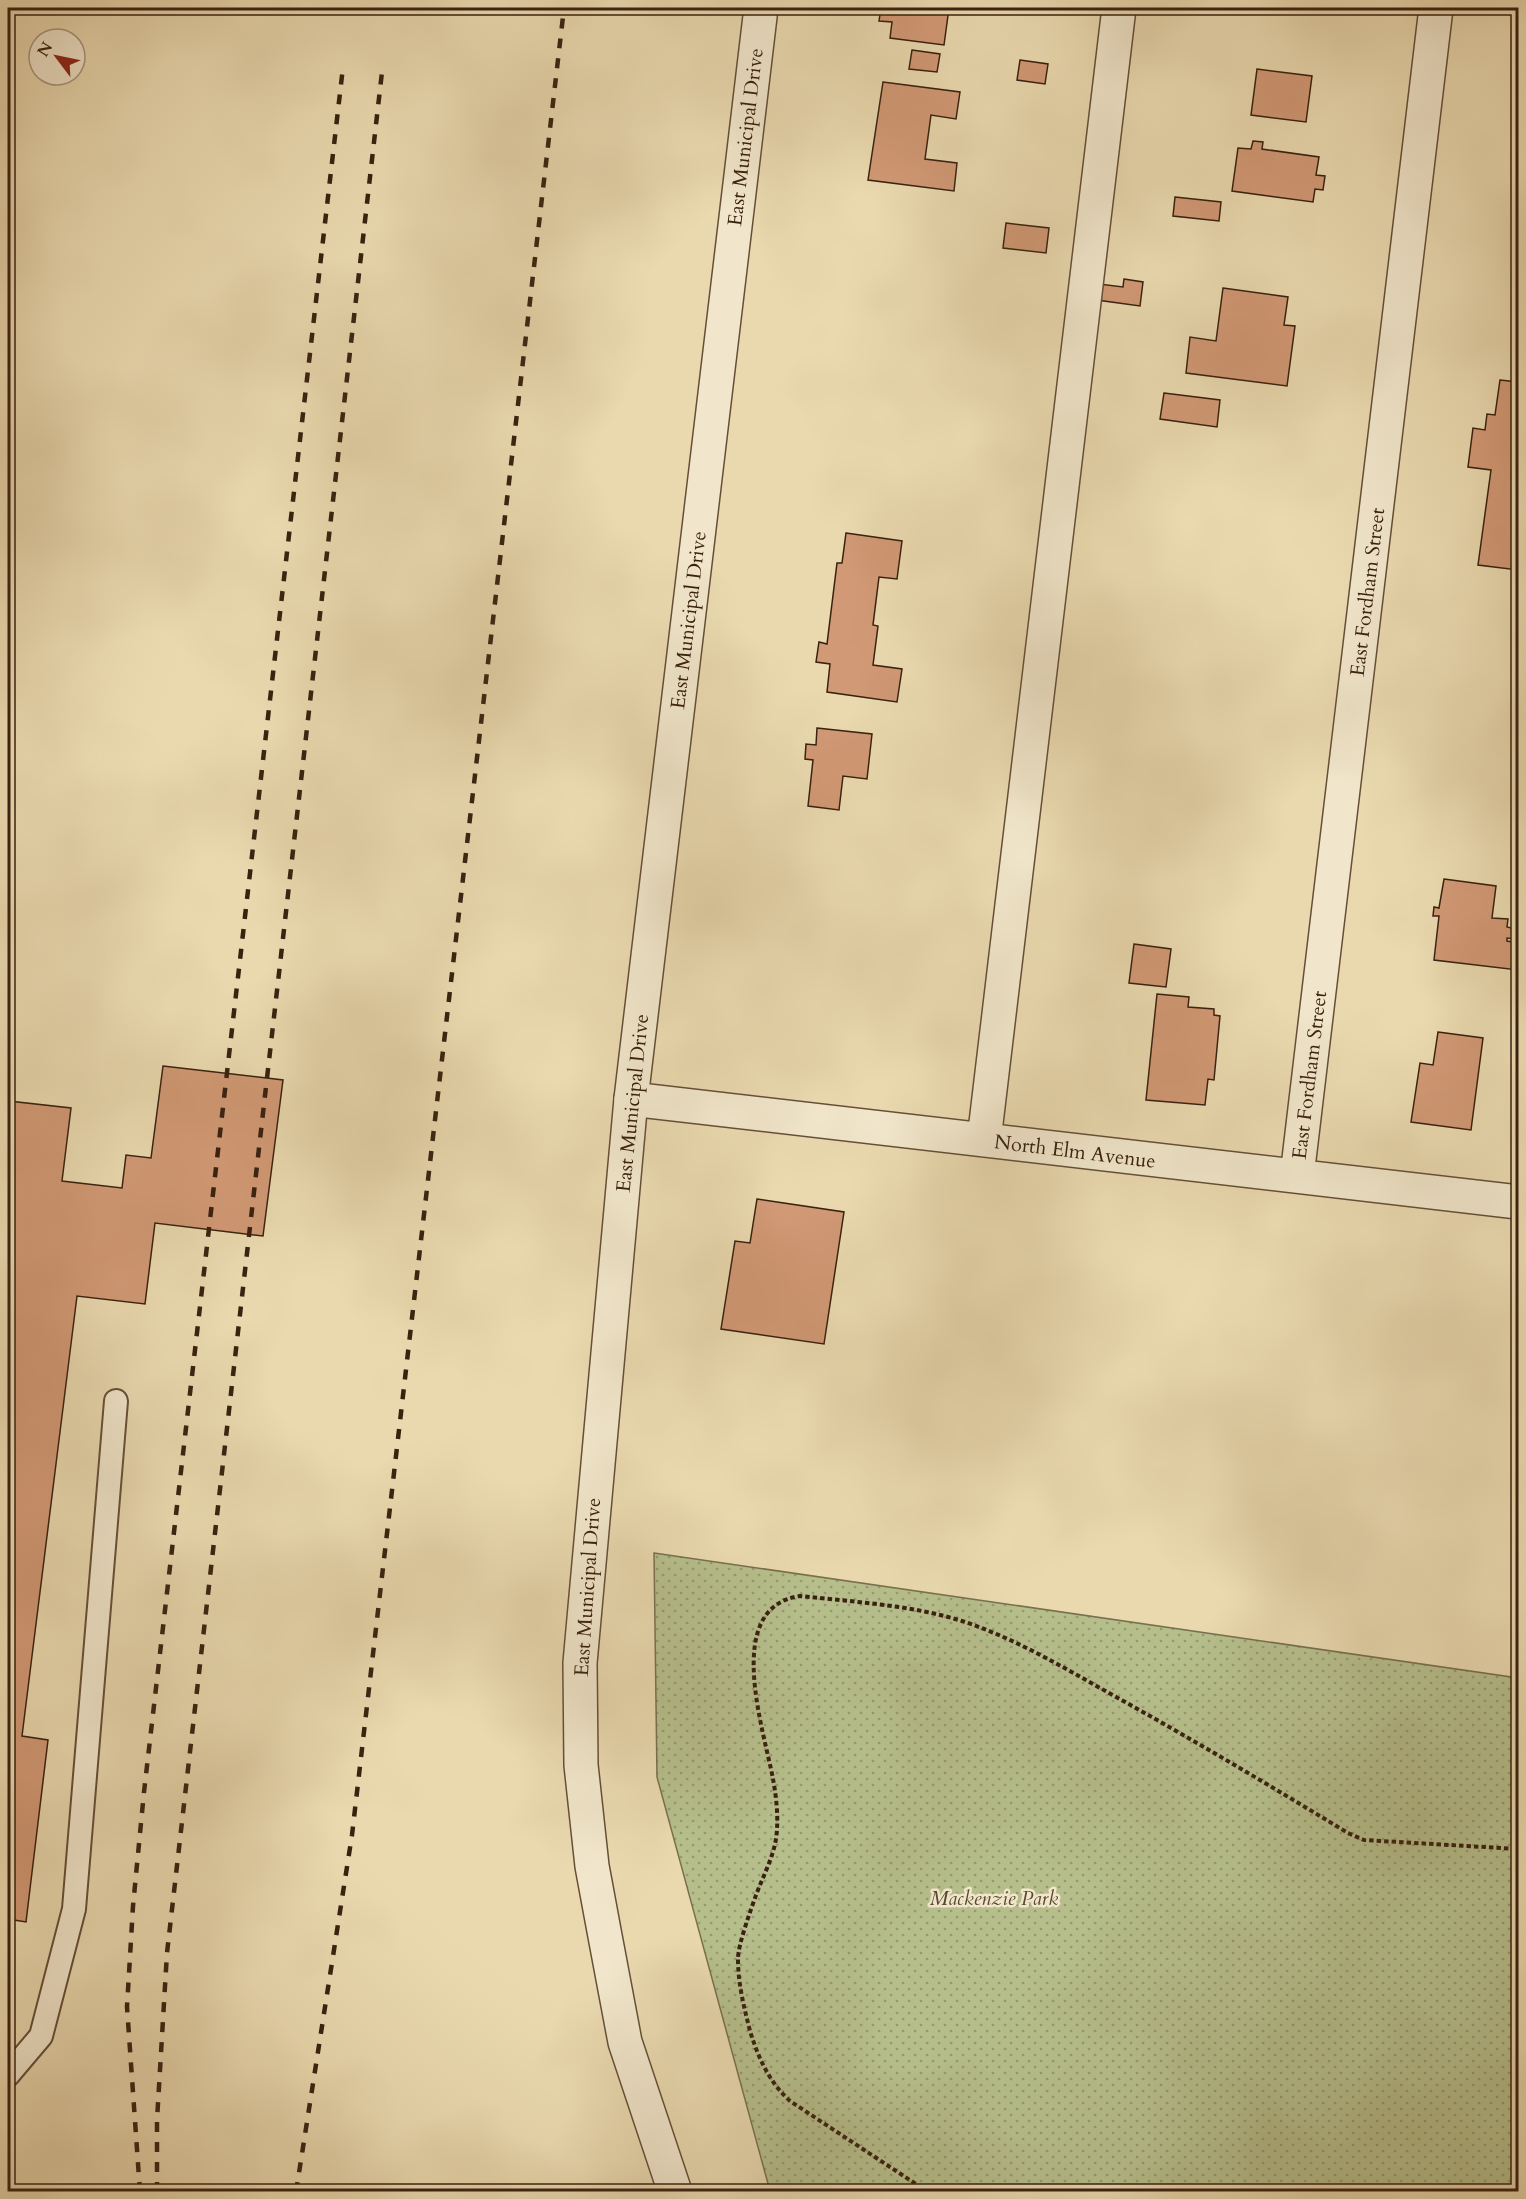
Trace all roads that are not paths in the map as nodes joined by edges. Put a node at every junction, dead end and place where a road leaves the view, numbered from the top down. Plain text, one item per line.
1 (760, 8) edge
2 (1119, 8) edge
3 (1436, 8) edge
4 (631, 1099) junction
5 (984, 1140) junction
6 (1298, 1176) junction
7 (1518, 1202) edge
8 (116, 1401) dead end
9 (8, 2075) edge
10 (675, 2192) edge

1 - 4 street, East Municipal Drive
2 - 5 street
3 - 6 street, East Fordham Street
4 - 5 street, North Elm Avenue
4 - 10 street, East Municipal Drive
5 - 6 street, North Elm Avenue
6 - 7 street, North Elm Avenue
8 - 9 lane

